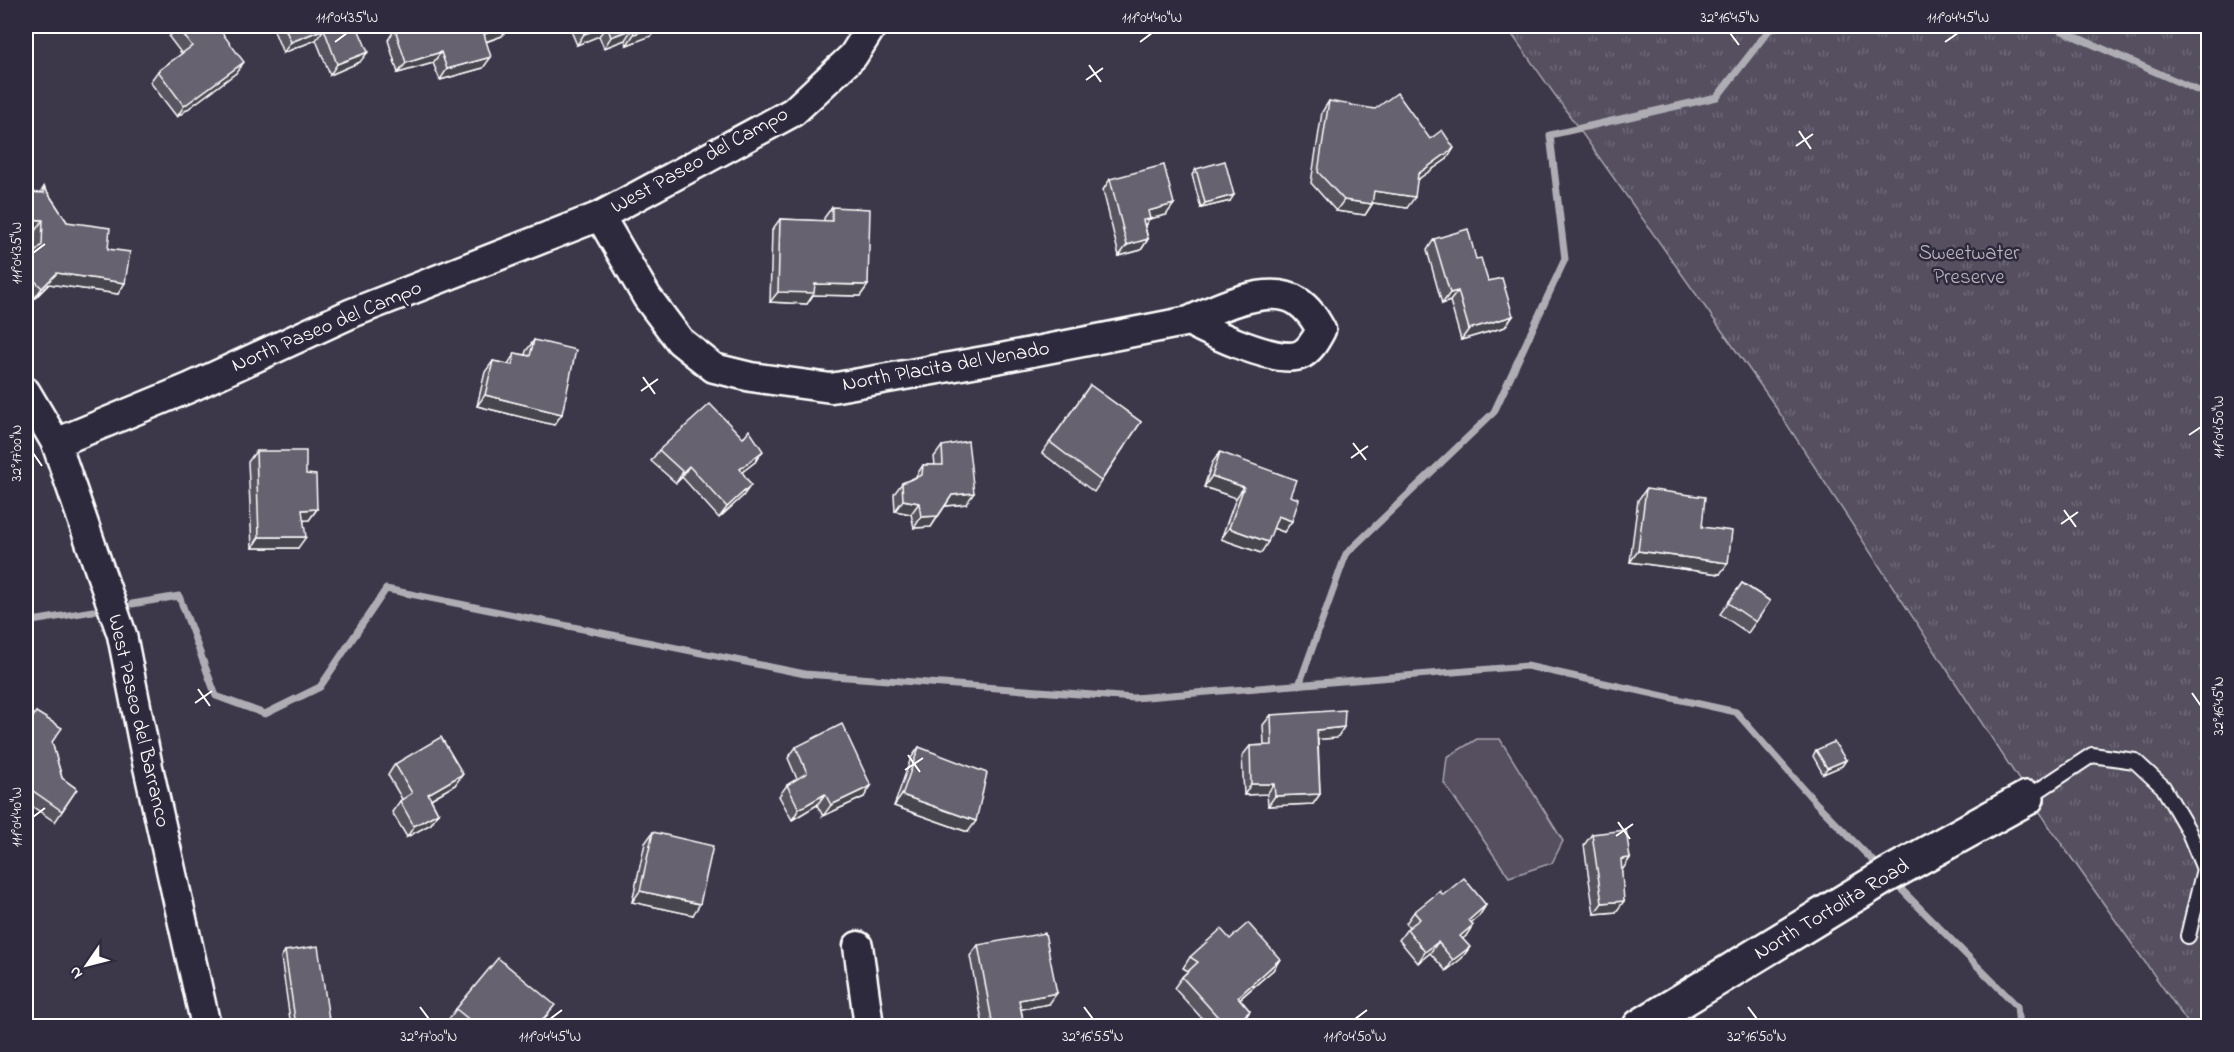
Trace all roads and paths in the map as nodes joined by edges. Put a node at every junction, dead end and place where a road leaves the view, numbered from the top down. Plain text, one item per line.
1 (872, 26) edge
2 (600, 216) junction
3 (1189, 321) dead end
4 (26, 393) edge
5 (56, 443) junction
6 (2208, 448) edge
7 (2208, 456) edge
8 (2027, 798) joint
9 (2188, 936) dead end
10 (858, 946) dead end
11 (206, 1026) edge
12 (869, 1026) edge
13 (1640, 1026) edge

1 - 2 street, West Paseo del Campo
2 - 3 street, North Placita del Venado
2 - 5 street, North Paseo del Campo
4 - 5 street, West Paseo del Barranco
5 - 11 street, West Paseo del Barranco
6 - 7 path
8 - 9 lane
8 - 13 street, North Tortolita Road
10 - 12 street

